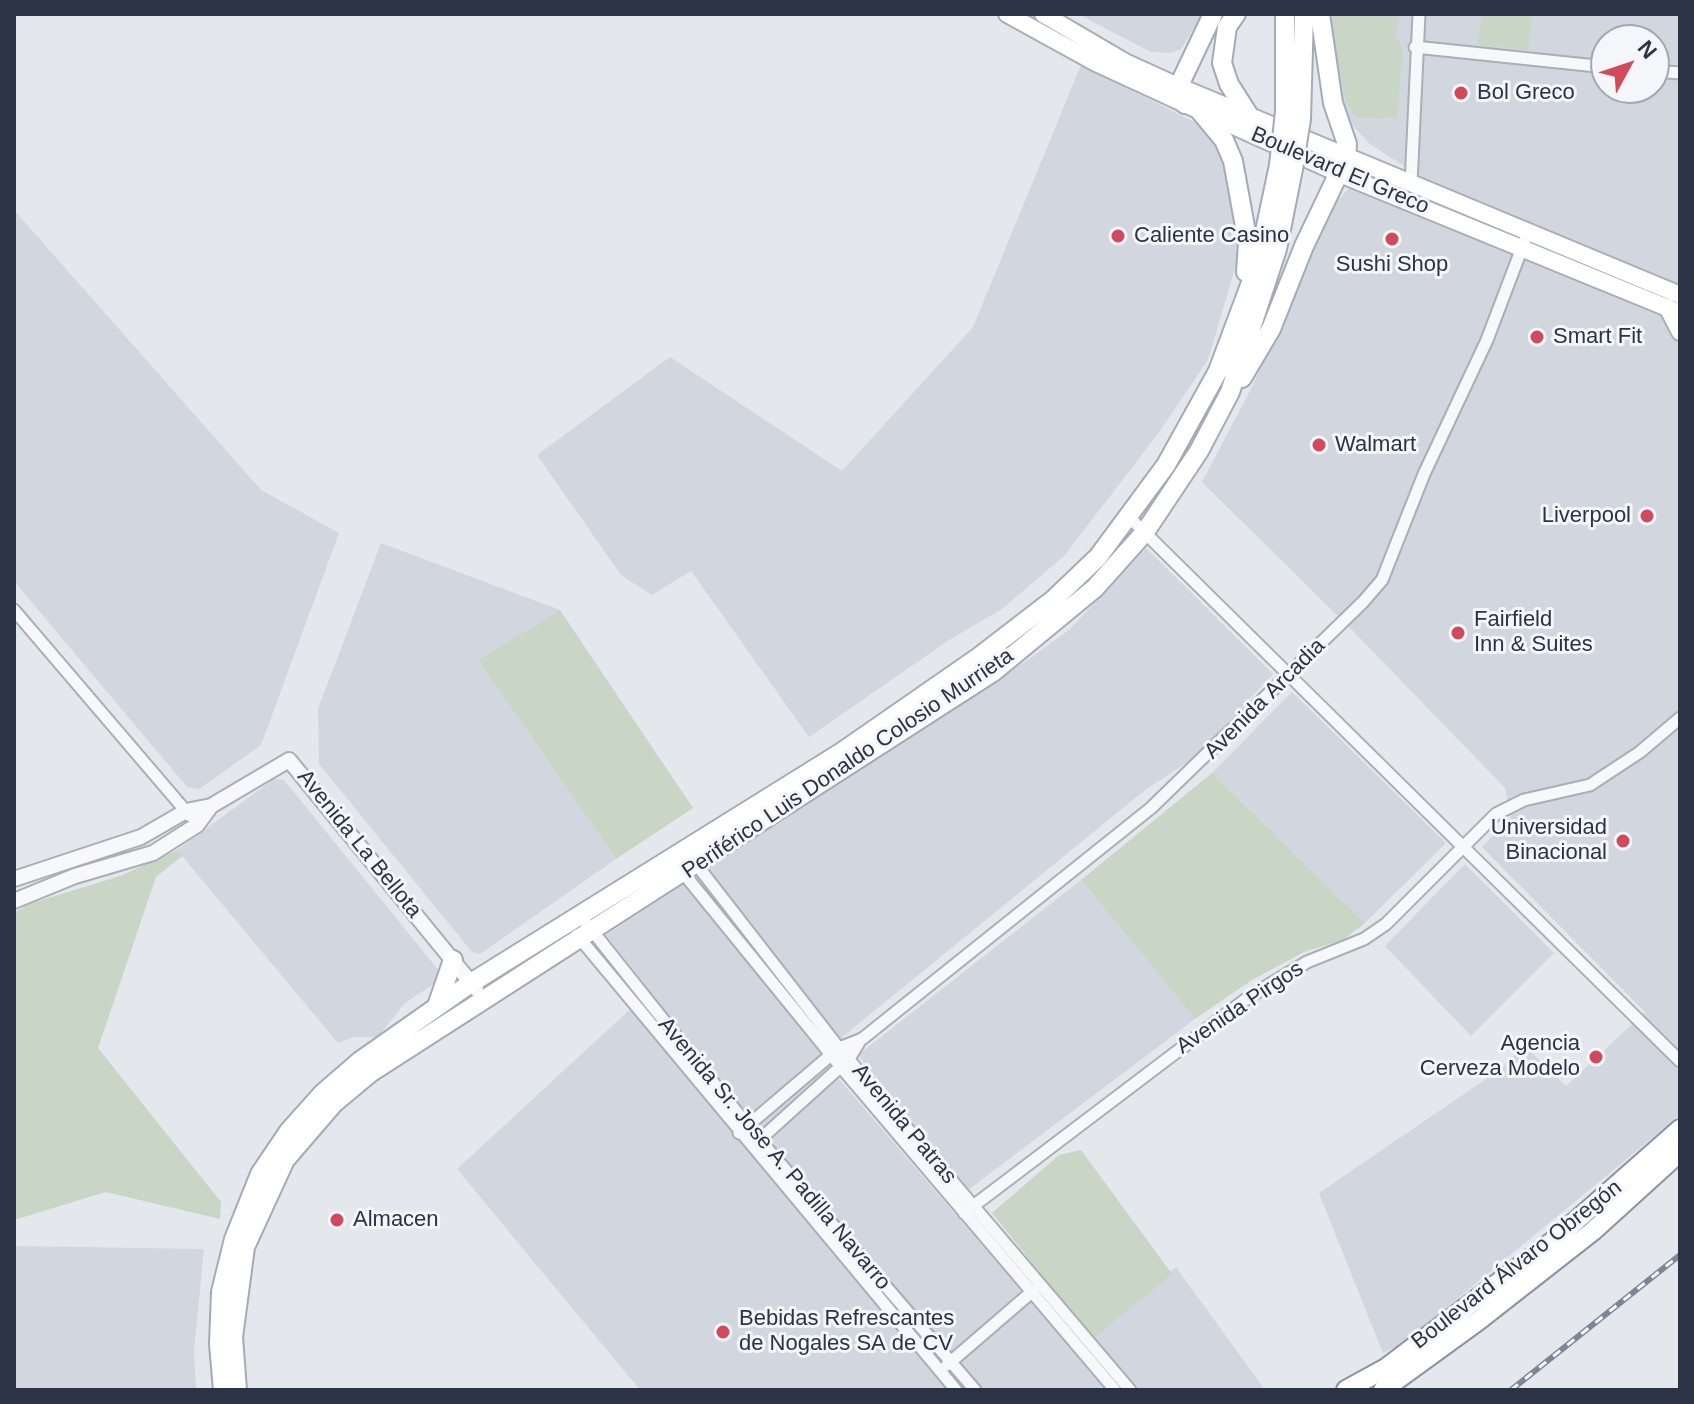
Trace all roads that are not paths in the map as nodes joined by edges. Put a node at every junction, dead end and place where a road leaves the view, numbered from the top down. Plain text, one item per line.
1 (1007, 14) edge
2 (1043, 14) edge
3 (1213, 14) edge
4 (1236, 14) edge
5 (1304, 14) edge
6 (1320, 14) edge
7 (1419, 14) edge
8 (1283, 15) edge
9 (1415, 42) junction
10 (1590, 65) edge
11 (1188, 101) junction
12 (1248, 114) junction
13 (1293, 116) junction
14 (1343, 166) junction
15 (1286, 167) junction
16 (1411, 184) junction
17 (1524, 240) junction
18 (1680, 295) edge
19 (1673, 310) edge
20 (1234, 329) junction
21 (1680, 332) edge
22 (1230, 392) junction
23 (1130, 518) junction
24 (1145, 532) junction
25 (14, 610) edge
26 (1289, 674) junction
27 (1680, 718) edge
28 (211, 806) junction
29 (186, 811) junction
30 (197, 825) junction
31 (1462, 845) junction
32 (685, 862) junction
33 (14, 879) edge
34 (14, 901) edge
35 (573, 918) junction
36 (585, 935) junction
37 (453, 960) junction
38 (471, 983) junction
39 (483, 999) junction
40 (436, 1008) junction
41 (862, 1039) junction
42 (835, 1052) junction
43 (1680, 1061) edge
44 (845, 1063) junction
45 (743, 1129) junction
46 (1680, 1129) edge
47 (755, 1144) junction
48 (1680, 1152) edge
49 (969, 1210) junction
50 (1036, 1289) junction
51 (950, 1362) junction
52 (940, 1371) junction
53 (223, 1390) edge
54 (237, 1390) edge
55 (956, 1390) edge
56 (975, 1390) edge
57 (1115, 1390) edge
58 (1130, 1390) edge
59 (1346, 1390) edge
60 (1383, 1390) edge

1 - 11 main road, Boulevard El Greco
2 - 11 main road, Boulevard El Greco
3 - 11 main road
4 - 12 main road
5 - 13 main road, Periférico Luis Donaldo Colosio Murrieta
6 - 14 main road
7 - 9 street
8 - 13 main road, Periférico Luis Donaldo Colosio Murrieta
9 - 10 street
9 - 16 street
11 - 12 main road, Boulevard El Greco
11 - 14 main road, Boulevard El Greco
11 - 20 main road
12 - 14 main road, Boulevard El Greco
13 - 15 main road, Periférico Luis Donaldo Colosio Murrieta, bridge
14 - 16 main road, Boulevard El Greco
14 - 17 main road, Boulevard El Greco
14 - 22 main road
15 - 20 main road, Periférico Luis Donaldo Colosio Murrieta
15 - 22 main road, Periférico Luis Donaldo Colosio Murrieta
16 - 17 main road, Boulevard El Greco
17 - 18 main road, Boulevard El Greco
17 - 19 main road, Boulevard El Greco
17 - 26 street, Avenida Arcadia
19 - 21 main road
20 - 23 main road, Periférico Luis Donaldo Colosio Murrieta
22 - 24 main road, Periférico Luis Donaldo Colosio Murrieta
23 - 24 street
23 - 32 main road, Periférico Luis Donaldo Colosio Murrieta
24 - 26 street
24 - 32 main road, Periférico Luis Donaldo Colosio Murrieta
25 - 29 street
26 - 31 street
26 - 41 street, Avenida Arcadia
27 - 31 street, Avenida Pirgos
28 - 29 street
28 - 30 street
28 - 37 street, Avenida La Bellota
29 - 30 street
29 - 33 street
30 - 34 street
31 - 43 street
31 - 49 street, Avenida Pirgos
32 - 35 main road, Periférico Luis Donaldo Colosio Murrieta
32 - 36 main road, Periférico Luis Donaldo Colosio Murrieta
32 - 42 street, Avenida Patras
35 - 36 street, Avenida Sr. Jose A. Padilla Navarro
35 - 38 main road, Periférico Luis Donaldo Colosio Murrieta
36 - 39 main road, Periférico Luis Donaldo Colosio Murrieta
36 - 45 street, Avenida Sr. Jose A. Padilla Navarro
37 - 38 street, Avenida La Bellota
37 - 40 main road
38 - 39 street, Avenida La Bellota
38 - 40 main road, Periférico Luis Donaldo Colosio Murrieta
39 - 54 main road, Periférico Luis Donaldo Colosio Murrieta
40 - 53 main road, Periférico Luis Donaldo Colosio Murrieta
41 - 42 street, Avenida Arcadia
41 - 44 street, Avenida Arcadia
42 - 44 street, Avenida Patras
42 - 45 street, Avenida Arcadia
44 - 47 street, Avenida Arcadia
44 - 49 street, Avenida Patras
45 - 47 street, Avenida Sr. Jose A. Padilla Navarro
46 - 59 main road, Boulevard Álvaro Obregón
47 - 51 street, Avenida Sr. Jose A. Padilla Navarro
47 - 52 street, Avenida Sr. Jose A. Padilla Navarro
48 - 60 main road, Boulevard Álvaro Obregón
49 - 50 street, Avenida Patras
50 - 51 street
50 - 57 street, Avenida Patras
50 - 58 street, Avenida Patras
51 - 52 street
51 - 56 street, Avenida Sr. Jose A. Padilla Navarro
52 - 55 street, Avenida Sr. Jose A. Padilla Navarro

